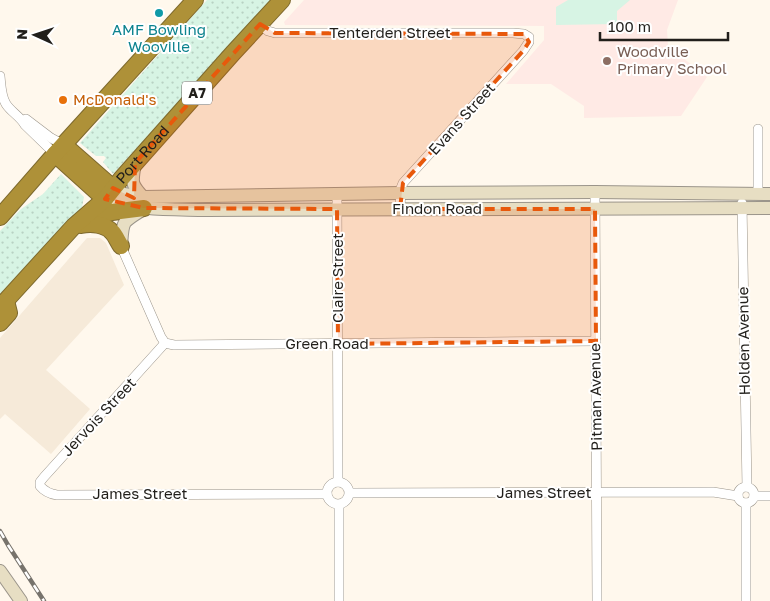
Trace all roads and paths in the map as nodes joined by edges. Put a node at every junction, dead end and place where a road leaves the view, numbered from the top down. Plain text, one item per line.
1 (195, 0) edge
2 (282, 0) edge
3 (260, 24) junction
4 (524, 34) joint
5 (0, 76) edge
6 (758, 129) dead end
7 (60, 149) junction
8 (135, 163) junction
9 (595, 192) junction
10 (400, 193) junction
11 (109, 194) junction
12 (337, 194) junction
13 (742, 194) junction
14 (764, 194) edge
15 (143, 203) junction
16 (770, 208) edge
17 (337, 209) junction
18 (400, 209) junction
19 (595, 209) junction
20 (742, 209) junction
21 (0, 217) edge
22 (74, 226) junction
23 (121, 246) junction
24 (3, 304) edge
25 (0, 323) edge
26 (596, 341) junction
27 (165, 343) junction
28 (338, 344) junction
29 (338, 482) junction
30 (747, 487) junction
31 (44, 491) joint
32 (350, 493) junction
33 (597, 493) junction
34 (327, 494) junction
35 (738, 496) junction
36 (754, 496) junction
37 (770, 496) edge
38 (746, 503) junction
39 (339, 505) junction
40 (0, 571) edge
41 (21, 601) edge
42 (339, 601) edge
43 (597, 601) edge
44 (746, 601) edge

1 - 7 highway
2 - 3 highway, Port Road / A7
3 - 4 street, Tenterden Street
3 - 8 highway, Port Road / A7
4 - 10 street, Evans Street
5 - 7 street
6 - 14 street
7 - 11 highway
7 - 21 highway
8 - 11 highway, Port Road / A7
8 - 15 main road
9 - 10 main road, Findon Road
9 - 13 main road, Findon Road
9 - 19 street, Pitman Avenue
10 - 12 main road, Findon Road
10 - 18 street
11 - 15 main road, Findon Road
11 - 22 highway, Port Road / A7
12 - 15 main road, Findon Road
12 - 17 street, Claire Street
13 - 14 main road, Findon Road
13 - 20 street, Holden Avenue
15 - 17 main road, Findon Road
15 - 22 highway
15 - 23 main road
16 - 20 main road, Findon Road
17 - 18 main road, Findon Road
17 - 28 street, Claire Street
18 - 19 main road, Findon Road
19 - 20 main road, Findon Road
19 - 26 street, Pitman Avenue
20 - 30 street, Holden Avenue
22 - 23 highway
22 - 24 highway, Port Road / A7
23 - 27 street
24 - 25 highway
26 - 28 street, Green Road
26 - 33 street, Pitman Avenue
27 - 28 street, Green Road
27 - 31 street, Jervois Street
28 - 29 street, Claire Street
29 - 32 street
29 - 34 street
30 - 35 street
30 - 36 street
31 - 34 street, James Street
32 - 33 street, James Street
32 - 39 street
33 - 35 street, James Street
33 - 43 street, Pitman Avenue
34 - 39 street
35 - 38 street
36 - 37 street
36 - 38 street
38 - 44 street
39 - 42 street
40 - 41 main road

